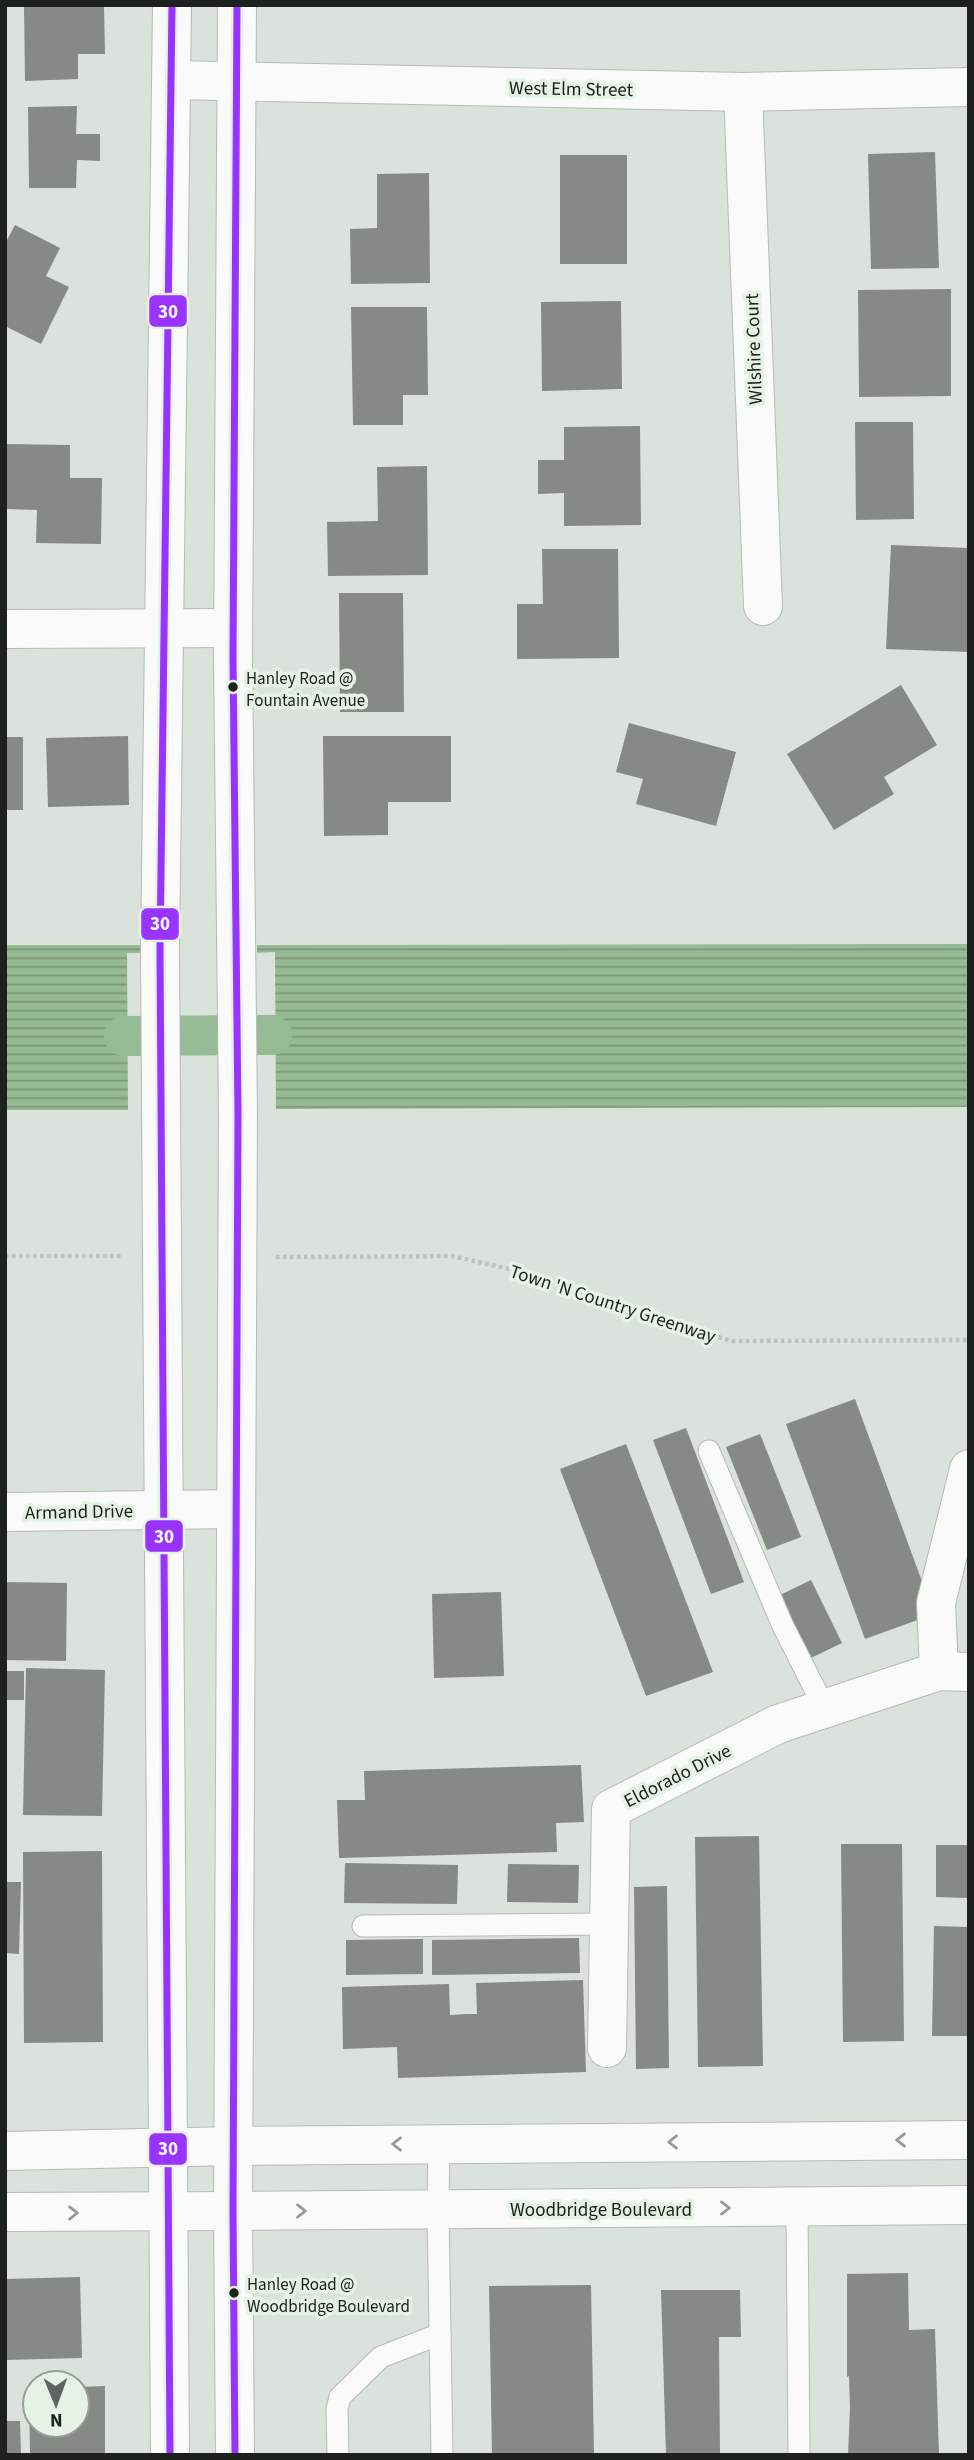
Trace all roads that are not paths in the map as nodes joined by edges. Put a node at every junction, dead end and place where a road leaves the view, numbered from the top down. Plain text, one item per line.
1 (172, 5) edge
2 (237, 5) edge
3 (172, 80) junction
4 (237, 81) junction
5 (969, 87) edge
6 (743, 92) junction
7 (763, 606) dead end
8 (166, 628) junction
9 (233, 628) junction
10 (5, 629) edge
11 (709, 1451) dead end
12 (969, 1469) edge
13 (236, 1509) junction
14 (163, 1511) junction
15 (5, 1512) edge
16 (954, 1671) edge
17 (825, 1709) junction
18 (609, 1924) junction
19 (363, 1926) dead end
20 (607, 2048) dead end
21 (969, 2140) edge
22 (439, 2144) junction
23 (234, 2146) junction
24 (167, 2147) junction
25 (5, 2151) edge
26 (969, 2205) edge
27 (797, 2207) junction
28 (438, 2210) junction
29 (233, 2211) junction
30 (5, 2212) edge
31 (169, 2213) junction
32 (440, 2334) junction
33 (170, 2455) edge
34 (235, 2455) edge
35 (338, 2455) edge
36 (442, 2455) edge
37 (799, 2455) edge

1 - 3 main road
2 - 4 main road
3 - 4 main road, West Elm Street
3 - 8 main road
4 - 6 main road, West Elm Street
4 - 9 main road
5 - 6 main road, West Elm Street
6 - 7 main road, Wilshire Court
8 - 9 main road
8 - 10 main road
8 - 14 main road
9 - 13 main road
11 - 17 lane
12 - 16 main road
13 - 14 main road, Armand Drive
13 - 23 main road
14 - 15 main road, Armand Drive
14 - 24 main road
16 - 17 main road, Eldorado Drive
17 - 18 main road, Eldorado Drive
18 - 19 lane
18 - 20 main road, Eldorado Drive
21 -> 22 main road
22 -> 23 main road
22 - 28 lane
23 - 24 main road
23 - 29 main road
24 - 25 main road
24 - 31 main road
26 - 27 main road, Woodbridge Boulevard
28 -> 27 main road, Woodbridge Boulevard
27 - 37 lane
29 -> 28 main road, Woodbridge Boulevard
28 - 32 lane
29 - 31 main road, Woodbridge Boulevard
29 - 34 main road
30 -> 31 main road, Woodbridge Boulevard
31 - 33 main road
32 - 35 lane
32 - 36 lane

